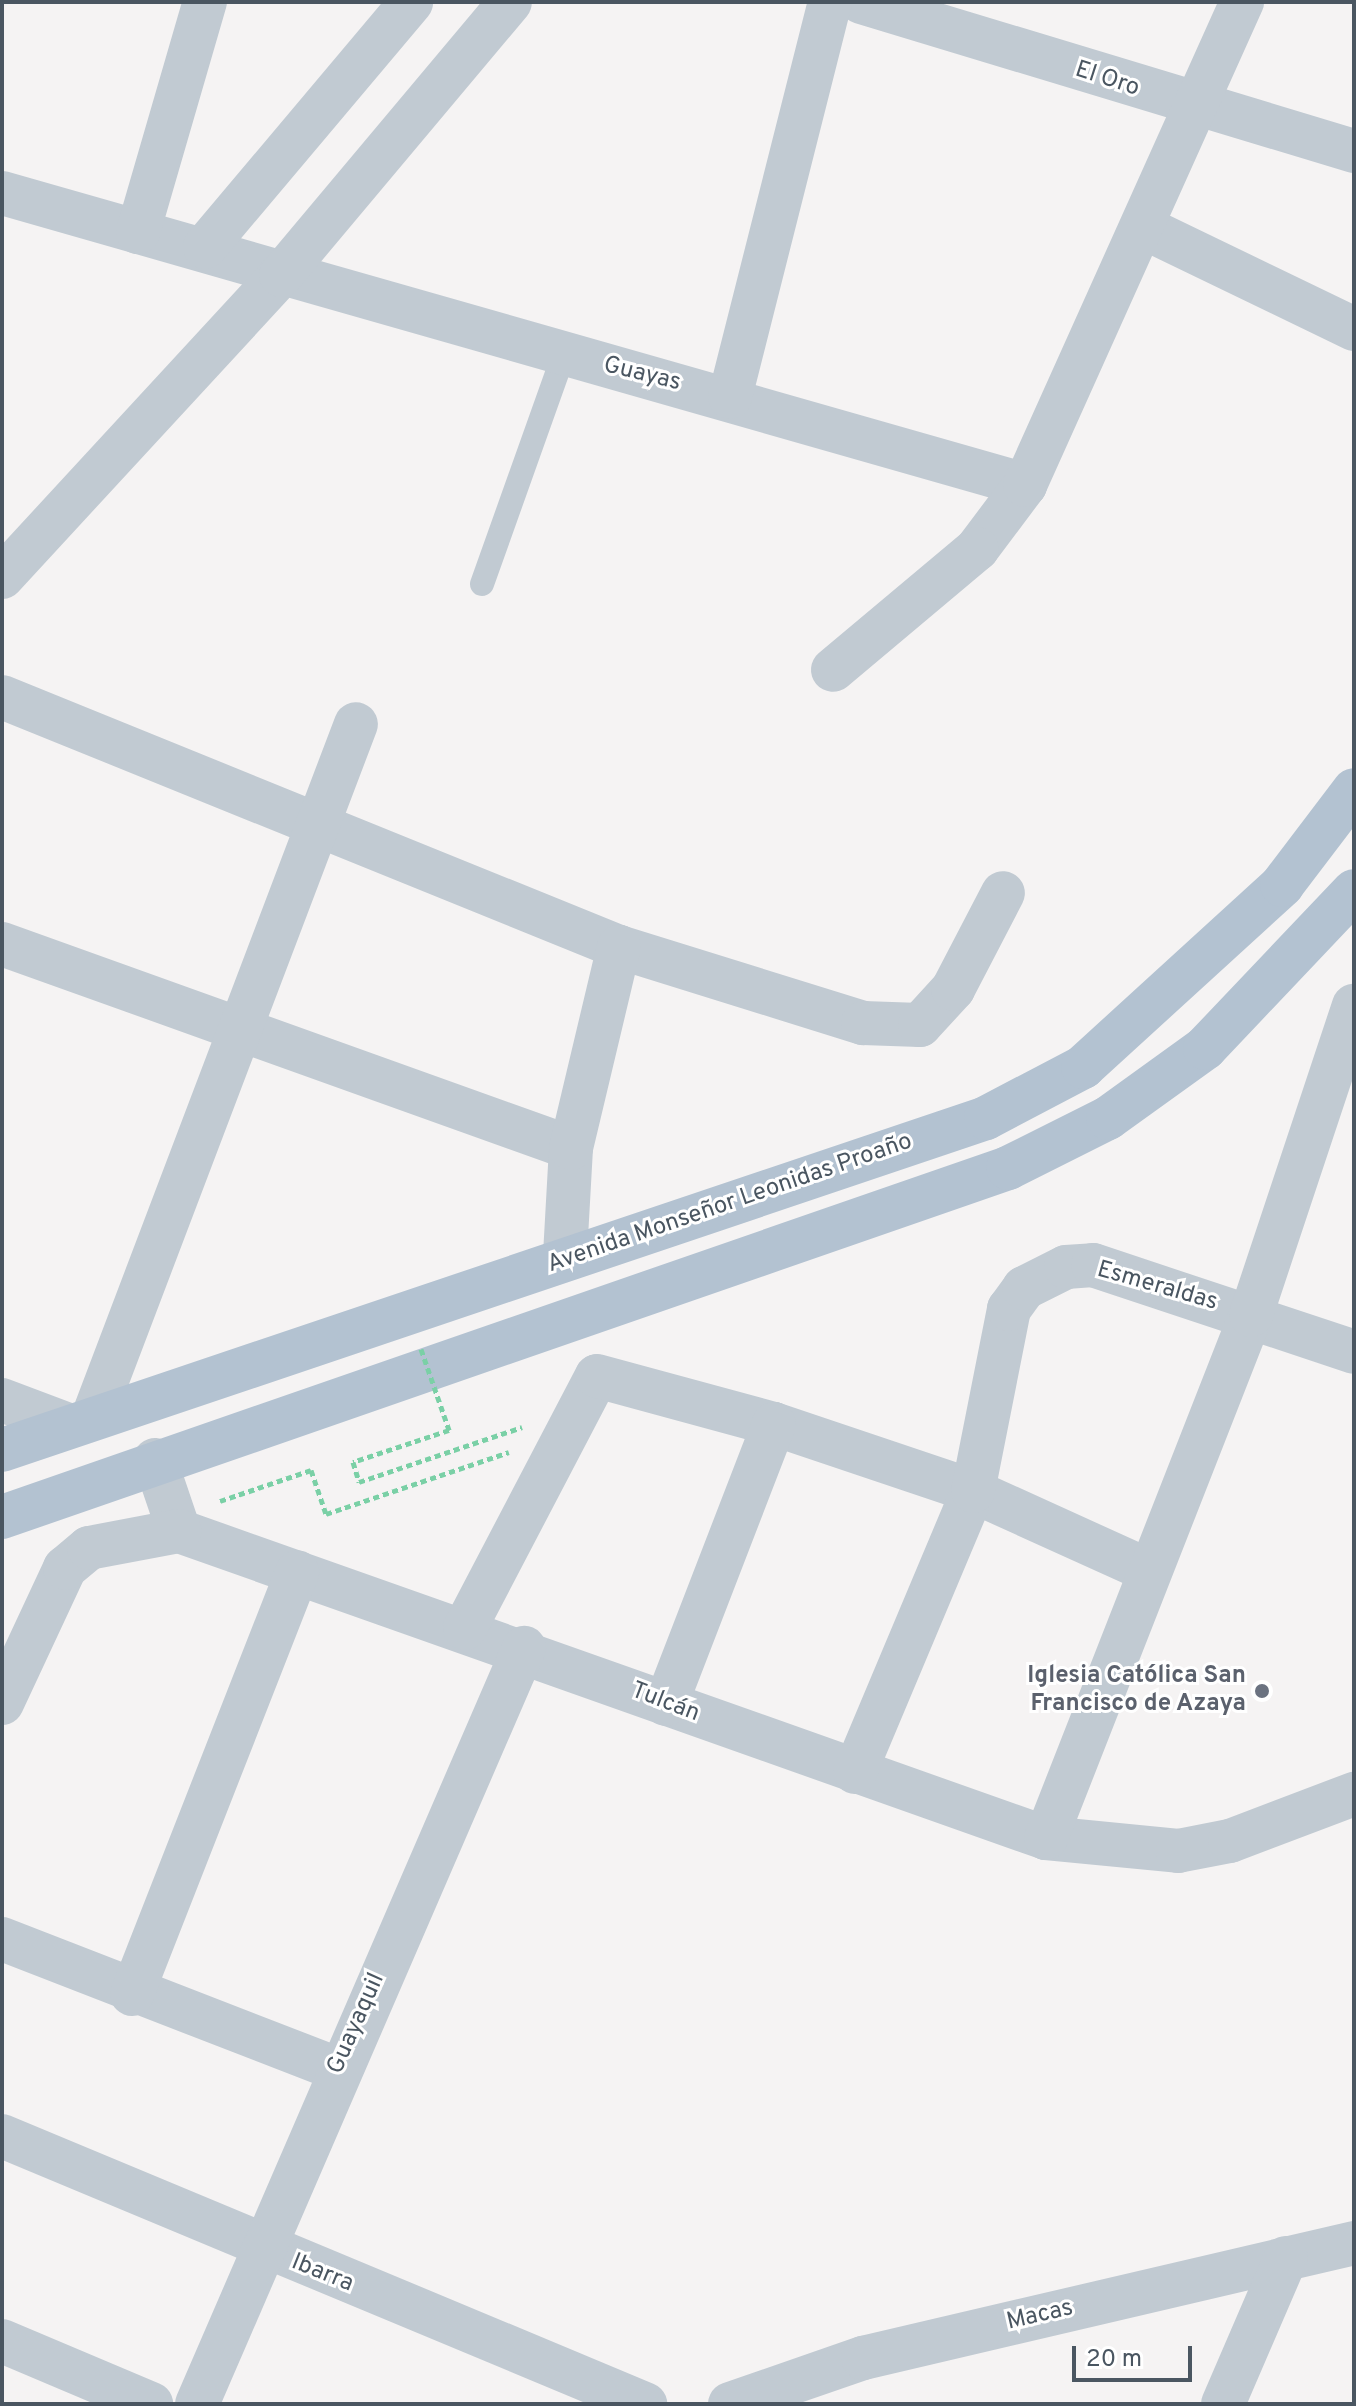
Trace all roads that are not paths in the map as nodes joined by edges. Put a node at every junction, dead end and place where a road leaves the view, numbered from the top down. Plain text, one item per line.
1 (205, 2) edge
2 (411, 2) edge
3 (510, 2) edge
4 (830, 2) edge
5 (861, 2) edge
6 (1242, 2) edge
7 (1196, 109) junction
8 (1354, 151) edge
9 (2, 193) edge
10 (1145, 228) junction
11 (138, 232) junction
12 (205, 247) junction
13 (281, 275) junction
14 (1354, 329) edge
15 (563, 356) junction
16 (730, 397) junction
17 (1025, 485) junction
18 (2, 577) edge
19 (482, 584) dead end
20 (833, 670) dead end
21 (2, 697) edge
22 (356, 724) dead end
23 (1354, 790) edge
24 (317, 826) junction
25 (1354, 891) edge
26 (1003, 893) dead end
27 (2, 944) edge
28 (619, 947) junction
29 (1354, 1006) edge
30 (238, 1034) junction
31 (571, 1148) junction
32 (565, 1257) junction
33 (1251, 1315) junction
34 (1354, 1352) edge
35 (2, 1400) edge
36 (81, 1421) junction
37 (774, 1424) junction
38 (2, 1450) edge
39 (155, 1460) junction
40 (973, 1491) junction
41 (2, 1517) edge
42 (176, 1524) junction
43 (1145, 1569) junction
44 (297, 1572) junction
45 (465, 1628) junction
46 (524, 1648) junction
47 (2, 1703) edge
48 (666, 1704) junction
49 (855, 1772) junction
50 (1354, 1794) edge
51 (1046, 1838) junction
52 (2, 1939) edge
53 (132, 1994) junction
54 (337, 2069) junction
55 (2, 2136) edge
56 (259, 2249) junction
57 (1328, 2256) edge
58 (2, 2341) edge
59 (151, 2404) edge
60 (197, 2404) edge
61 (645, 2404) edge
62 (730, 2404) edge
63 (1223, 2404) edge

1 - 11 street
2 - 12 street
3 - 13 street
4 - 16 street
5 - 7 street, El Oro
6 - 7 street
7 - 8 street, El Oro
7 - 10 street
9 - 11 street, Guayas
10 - 14 street
10 - 17 street
11 - 12 street, Guayas
12 - 13 street, Guayas
13 - 15 street, Guayas
13 - 18 street
15 - 16 street, Guayas
15 - 19 lane
16 - 17 street, Guayas
17 - 20 street
21 - 24 street
22 - 24 street
23 - 32 main road, Avenida Monseñor Leonidas Proaño
24 - 28 street
24 - 30 street
25 - 39 main road
26 - 28 street
27 - 30 street
28 - 31 street
29 - 33 street
30 - 31 street
30 - 36 street
31 - 32 street
32 - 36 main road, Avenida Monseñor Leonidas Proaño
33 - 34 street, Esmeraldas
33 - 40 street, Esmeraldas
33 - 43 street
35 - 36 street
36 - 38 main road, Avenida Monseñor Leonidas Proaño
37 - 40 street
37 - 45 street
37 - 48 street
39 - 41 main road
39 - 42 street
40 - 43 street
40 - 49 street, Esmeraldas
42 - 44 street, Tulcán
42 - 47 street
43 - 51 street
44 - 45 street, Tulcán
44 - 53 street
45 - 46 street, Tulcán
46 - 48 street, Tulcán
46 - 54 street, Guayaquil
48 - 49 street, Tulcán
49 - 51 street, Tulcán
50 - 51 street, Tulcán
52 - 53 street
53 - 54 street
54 - 56 street, Guayaquil
55 - 56 street, Ibarra
56 - 60 street, Guayaquil
56 - 61 street, Ibarra
57 - 62 street, Macas
57 - 63 street
58 - 59 street

